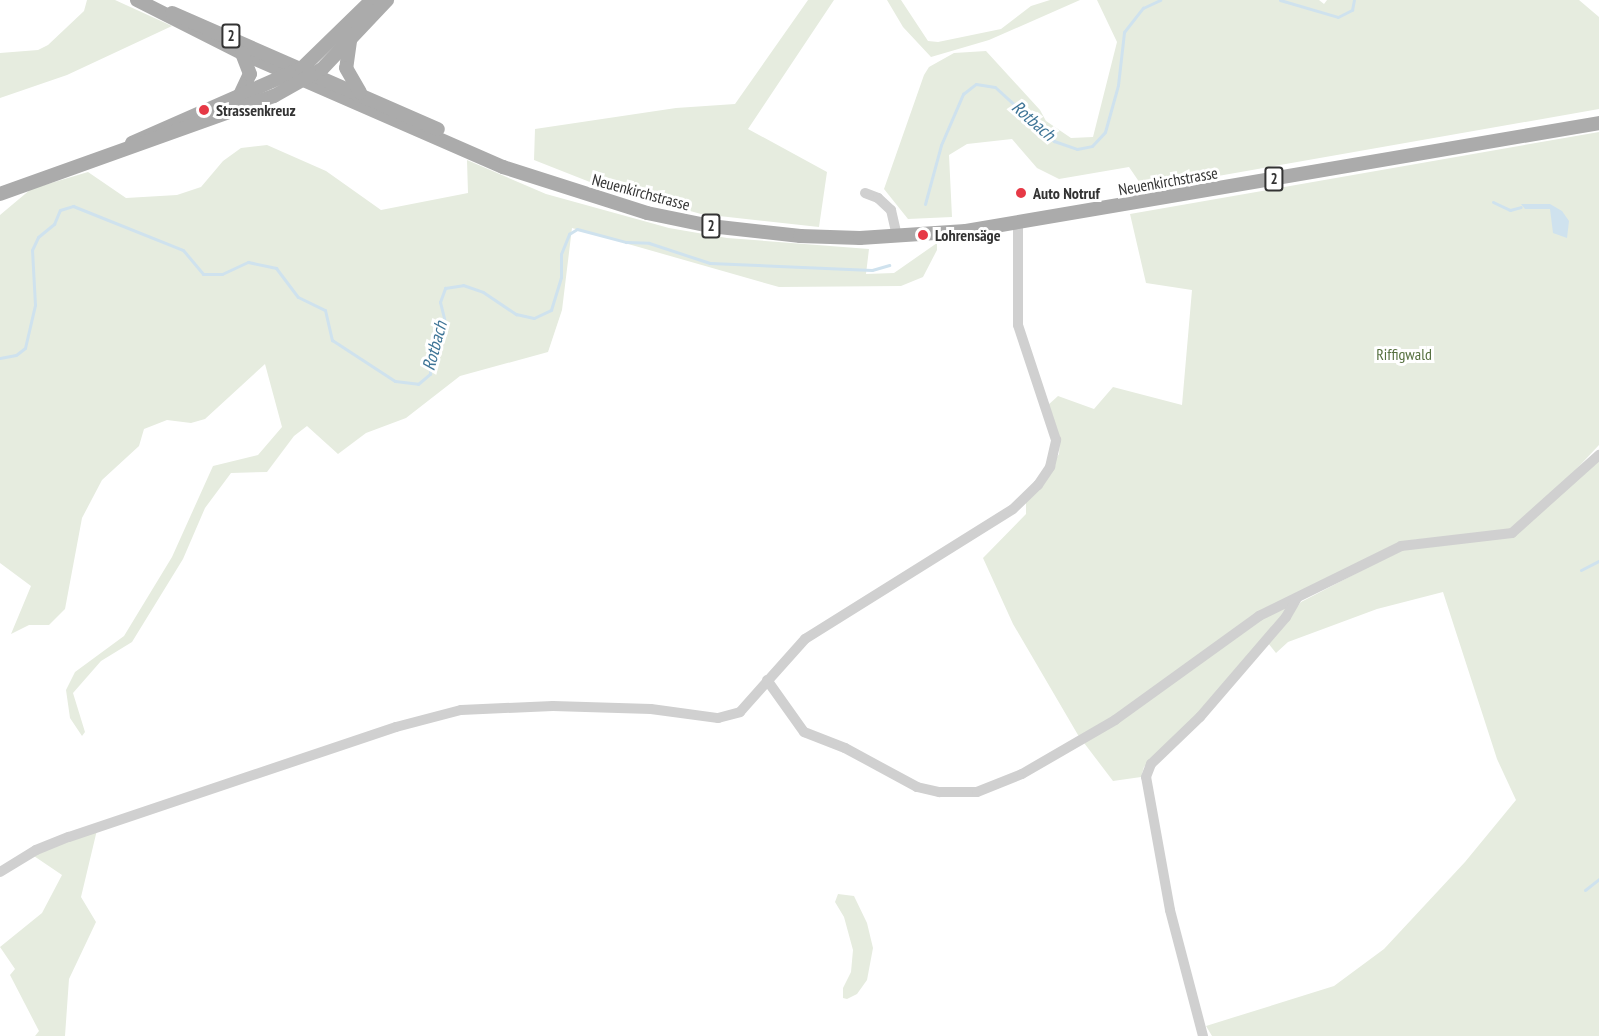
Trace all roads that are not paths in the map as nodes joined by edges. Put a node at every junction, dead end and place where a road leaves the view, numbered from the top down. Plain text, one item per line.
1 (137, 0) edge
2 (372, 0) edge
3 (387, 0) edge
4 (159, 10) junction
5 (350, 40) junction
6 (242, 53) junction
7 (303, 74) junction
8 (329, 92) junction
9 (240, 95) junction
10 (364, 95) junction
11 (274, 96) junction
12 (1599, 123) edge
13 (117, 151) junction
14 (531, 175) junction
15 (865, 193) dead end
16 (0, 194) edge
17 (1018, 223) junction
18 (897, 236) junction
19 (1599, 454) edge
20 (1297, 598) junction
21 (767, 680) junction
22 (0, 872) edge
23 (1203, 1036) edge

1 - 4 main road, 2
2 - 7 main road
3 - 5 main road
4 - 6 main road, Neuenkirchstrasse / 2
4 - 7 main road, Neuenkirchstrasse / 2
5 - 7 main road
5 - 10 main road
6 - 7 main road, Neuenkirchstrasse / 2
6 - 9 main road
7 - 8 main road, Neuenkirchstrasse / 2
7 - 9 main road
7 - 10 main road, Neuenkirchstrasse / 2
7 - 11 main road
8 - 11 main road
8 - 14 main road, Neuenkirchstrasse / 2
9 - 13 main road
10 - 14 main road, Neuenkirchstrasse / 2
11 - 13 main road
12 - 17 main road, Neuenkirchstrasse / 2
13 - 16 main road
14 - 18 main road, Neuenkirchstrasse / 2
15 - 18 street
17 - 18 main road, Neuenkirchstrasse / 2
17 - 21 street
19 - 20 street
20 - 21 street
20 - 23 street
21 - 22 street

